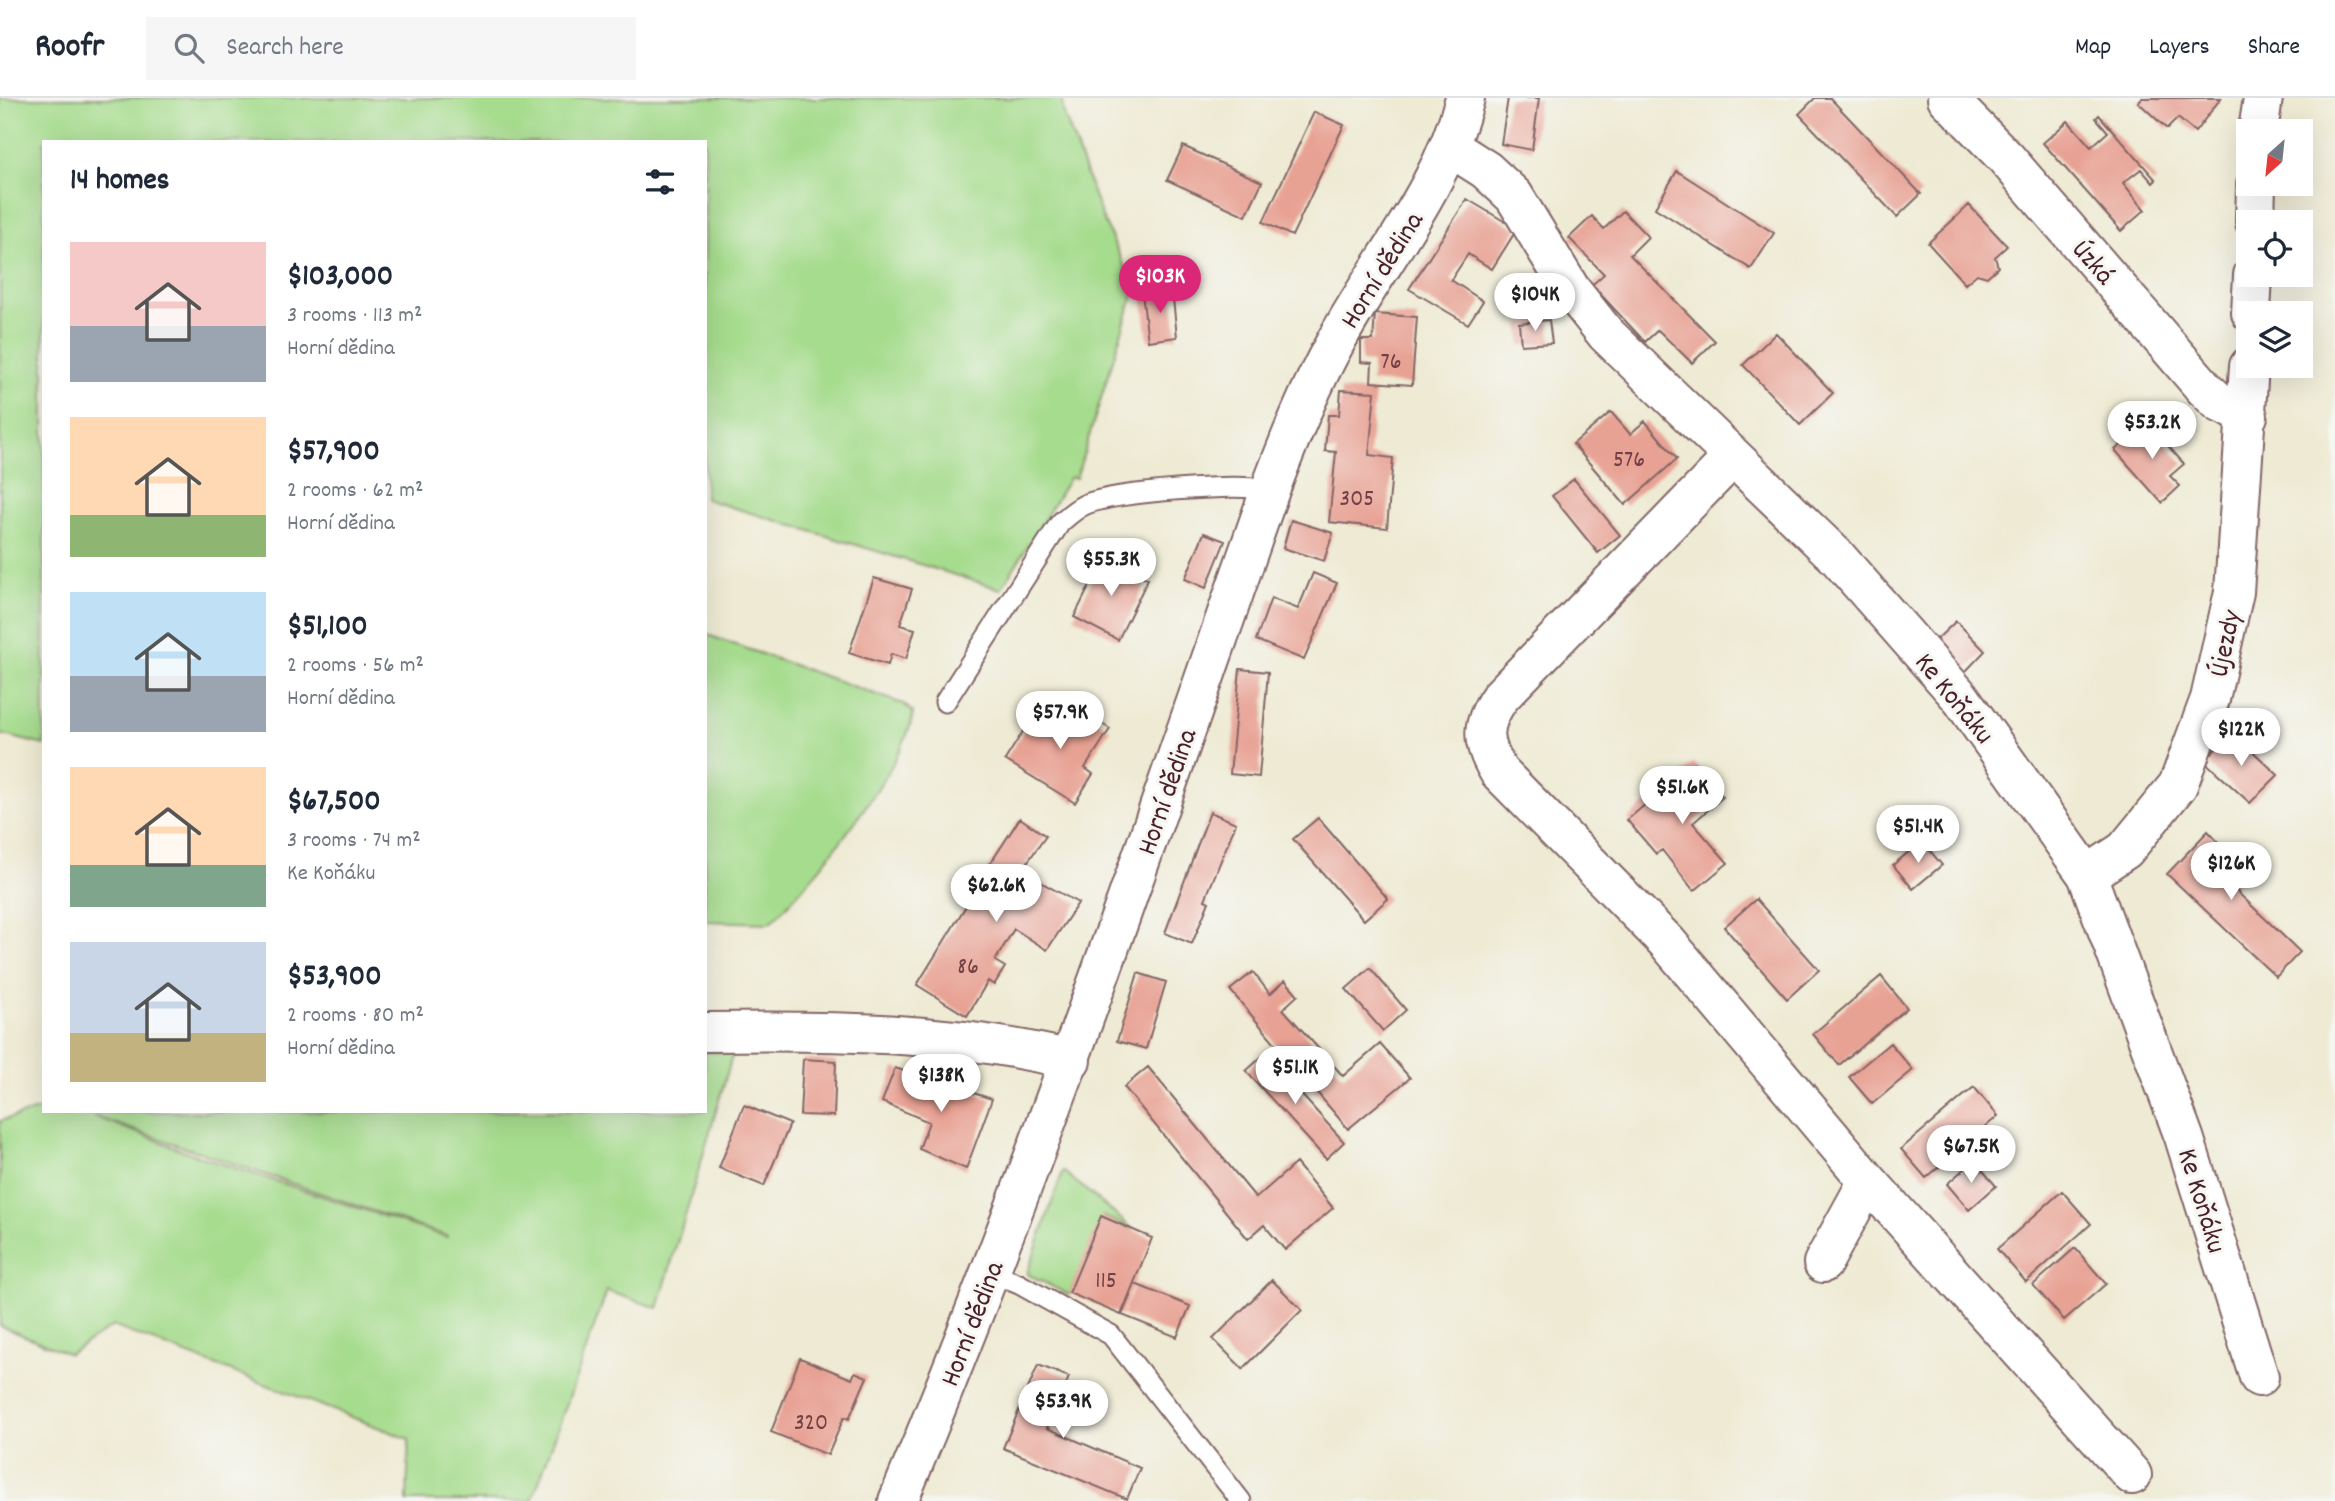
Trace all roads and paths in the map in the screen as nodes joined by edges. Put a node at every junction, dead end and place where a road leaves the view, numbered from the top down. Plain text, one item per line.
1 (1465, 98) edge
2 (1947, 98) edge
3 (2263, 98) edge
4 (2260, 119) edge
5 (1450, 147) junction
6 (2249, 378) edge
7 (2248, 416) junction
8 (1732, 458) junction
9 (1270, 490) junction
10 (945, 702) dead end
11 (2087, 875) junction
12 (707, 1031) edge
13 (1071, 1059) junction
14 (1868, 1181) junction
15 (1823, 1263) dead end
16 (989, 1272) junction
17 (2259, 1377) dead end
18 (2132, 1475) dead end
19 (898, 1501) edge
20 (1241, 1501) edge

1 - 5 street, Horní dědina
2 - 7 street, Úzká
3 - 4 street
5 - 8 street, Ke Koňáku
5 - 9 street, Horní dědina
6 - 7 street, Újezdy
7 - 11 street, Újezdy
8 - 11 street, Ke Koňáku
8 - 14 street
9 - 10 lane
9 - 13 street, Horní dědina
11 - 17 street, Ke Koňáku
12 - 13 street
13 - 16 street, Horní dědina
14 - 15 street
14 - 18 street
16 - 19 street, Horní dědina
16 - 20 lane

